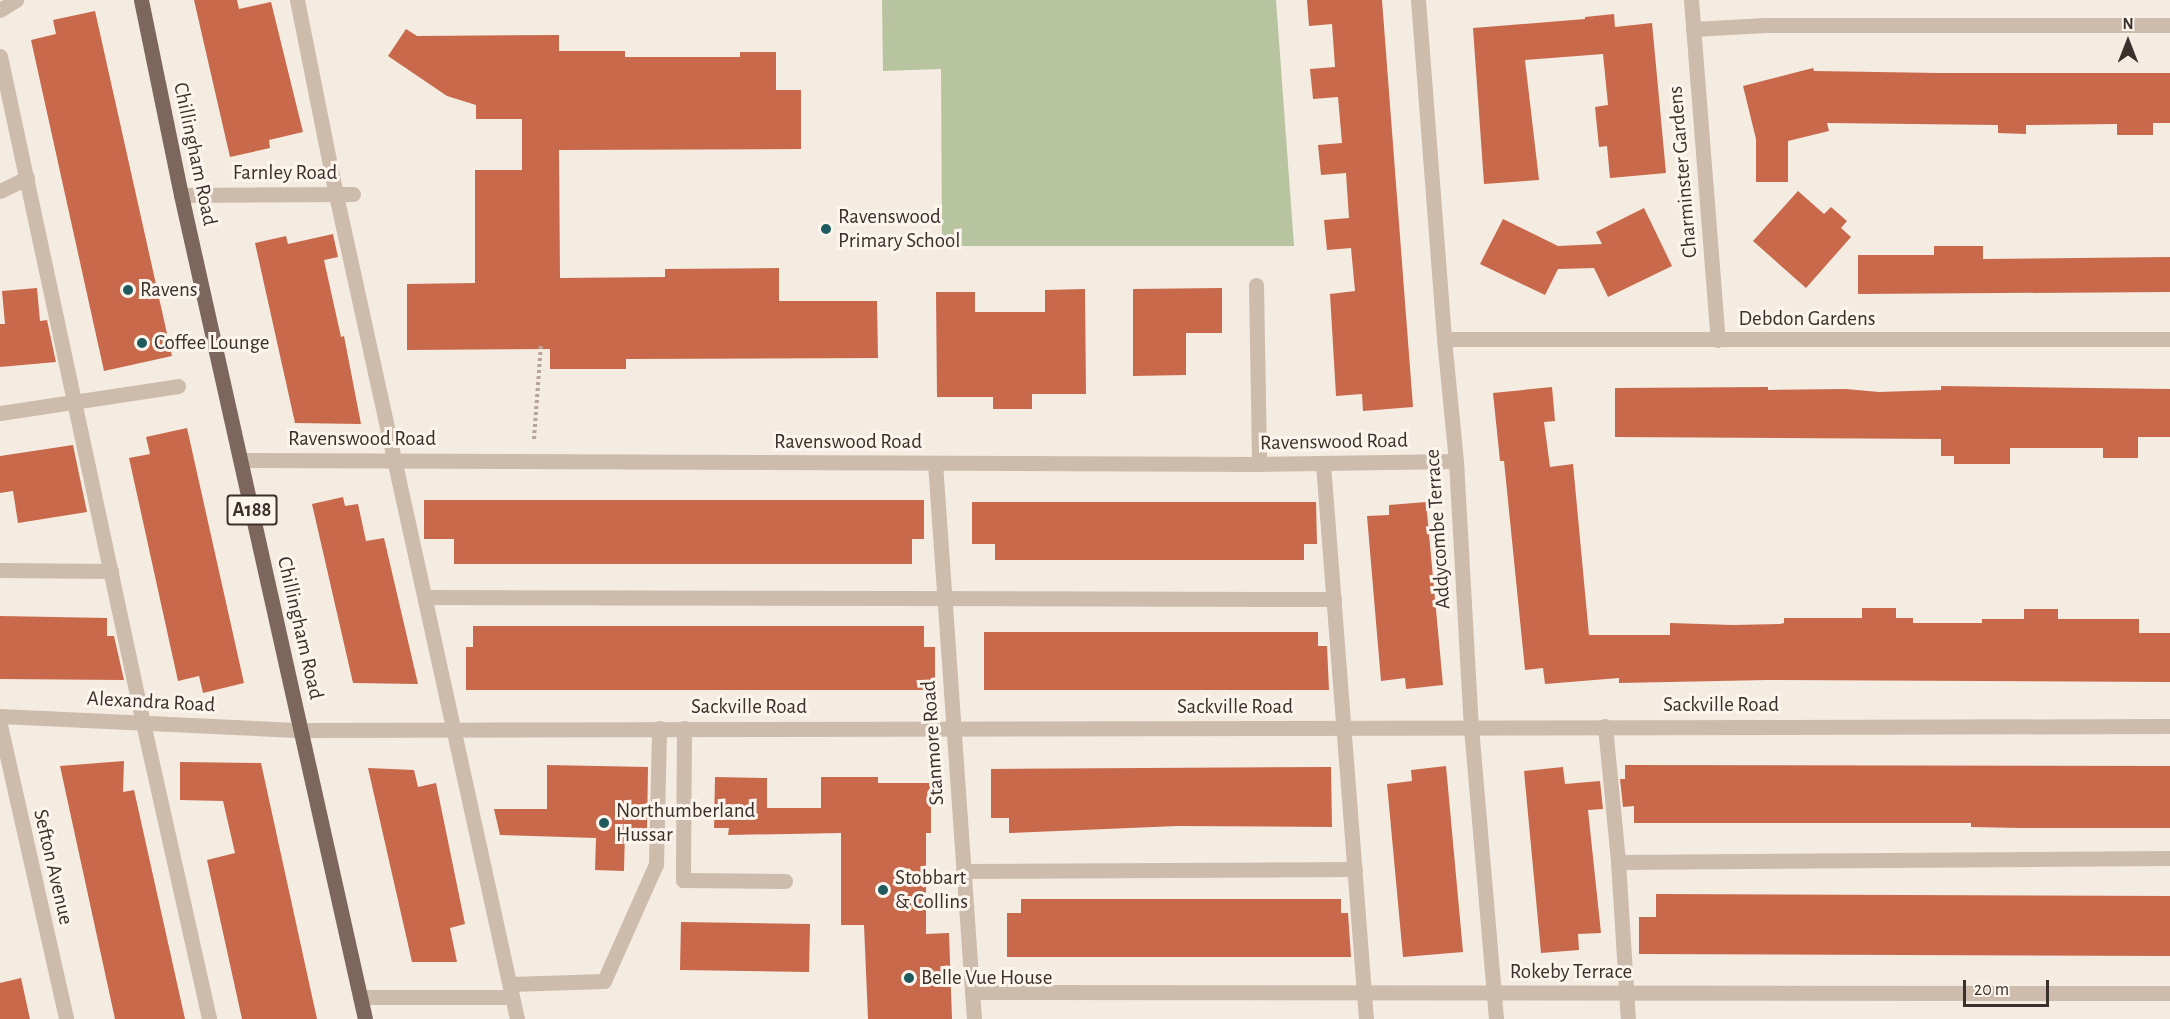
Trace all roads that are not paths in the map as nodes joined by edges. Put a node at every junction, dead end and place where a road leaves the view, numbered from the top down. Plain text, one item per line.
1 (16, 0) edge
2 (141, 0) edge
3 (297, 0) edge
4 (1418, 0) edge
5 (1691, 0) edge
6 (0, 10) edge
7 (2170, 25) edge
8 (1693, 29) junction
9 (0, 56) edge
10 (27, 178) junction
11 (0, 191) edge
12 (352, 194) dead end
13 (181, 195) junction
14 (336, 195) junction
15 (1256, 285) dead end
16 (1444, 339) junction
17 (2170, 339) edge
18 (1718, 340) junction
19 (178, 386) dead end
20 (75, 402) junction
21 (0, 413) edge
22 (240, 460) junction
23 (394, 460) junction
24 (1456, 461) junction
25 (935, 463) junction
26 (1259, 464) junction
27 (1323, 464) junction
28 (0, 570) edge
29 (111, 571) junction
30 (424, 597) junction
31 (1334, 598) junction
32 (944, 600) junction
33 (0, 716) edge
34 (143, 723) junction
35 (0, 725) edge
36 (1605, 726) junction
37 (2170, 726) edge
38 (1344, 727) junction
39 (1471, 727) junction
40 (453, 728) junction
41 (659, 728) junction
42 (684, 728) junction
43 (953, 729) junction
44 (301, 730) junction
45 (2170, 858) edge
46 (1618, 862) junction
47 (1355, 869) junction
48 (963, 871) junction
49 (785, 881) dead end
50 (511, 990) junction
51 (1364, 991) junction
52 (972, 992) junction
53 (1494, 993) junction
54 (1626, 993) junction
55 (2170, 993) edge
56 (360, 997) junction
57 (66, 1019) edge
58 (209, 1019) edge
59 (365, 1019) edge
60 (517, 1019) edge
61 (974, 1019) edge
62 (1366, 1019) edge
63 (1496, 1019) edge
64 (1628, 1019) edge

1 - 6 street
2 - 13 main road, Chillingham Road / A188
3 - 14 street
4 - 16 street, Addycombe Terrace
5 - 8 street, Charminster Gardens
7 - 8 street
8 - 18 street, Charminster Gardens
9 - 10 street
10 - 11 street
10 - 20 street
12 - 14 street, Farnley Road
13 - 14 street, Farnley Road
13 - 22 main road, Chillingham Road / A188
14 - 23 street
15 - 26 street
16 - 18 street, Debdon Gardens
16 - 24 street, Addycombe Terrace
17 - 18 street, Debdon Gardens
19 - 20 street
20 - 21 street
20 - 29 street
22 - 23 street, Ravenswood Road
22 - 44 main road, Chillingham Road / A188
23 - 25 street, Ravenswood Road
23 - 30 street
24 - 27 street, Ravenswood Road
24 - 39 street, Addycombe Terrace
25 - 26 street, Ravenswood Road
25 - 32 street, Stanmore Road
26 - 27 street, Ravenswood Road
27 - 31 street
28 - 29 street
29 - 34 street
30 - 32 street
30 - 40 street
31 - 32 street
31 - 38 street
32 - 43 street, Stanmore Road
33 - 34 street, Alexandra Road
34 - 44 street, Alexandra Road
34 - 58 street
35 - 57 street, Sefton Avenue
36 - 37 street, Sackville Road
36 - 39 street, Sackville Road
36 - 46 street
38 - 39 street, Sackville Road
38 - 43 street, Sackville Road
38 - 47 street
39 - 53 street, Addycombe Terrace
40 - 41 street, Sackville Road
40 - 44 street, Sackville Road
40 - 50 street
41 - 42 street, Sackville Road
41 - 50 street
42 - 43 street, Sackville Road
42 - 49 street
43 - 48 street, Stanmore Road
44 - 56 main road, Chillingham Road / A188
45 - 46 street
46 - 54 street
47 - 48 street
47 - 51 street
48 - 52 street, Stanmore Road
50 - 56 street
50 - 60 street
51 - 52 street, Rokeby Terrace
51 - 53 street, Rokeby Terrace
51 - 62 street
52 - 61 street, Stanmore Road
53 - 54 street, Rokeby Terrace
53 - 63 street, Addycombe Terrace
54 - 55 street, Rokeby Terrace
54 - 64 street
56 - 59 main road, Chillingham Road / A188

